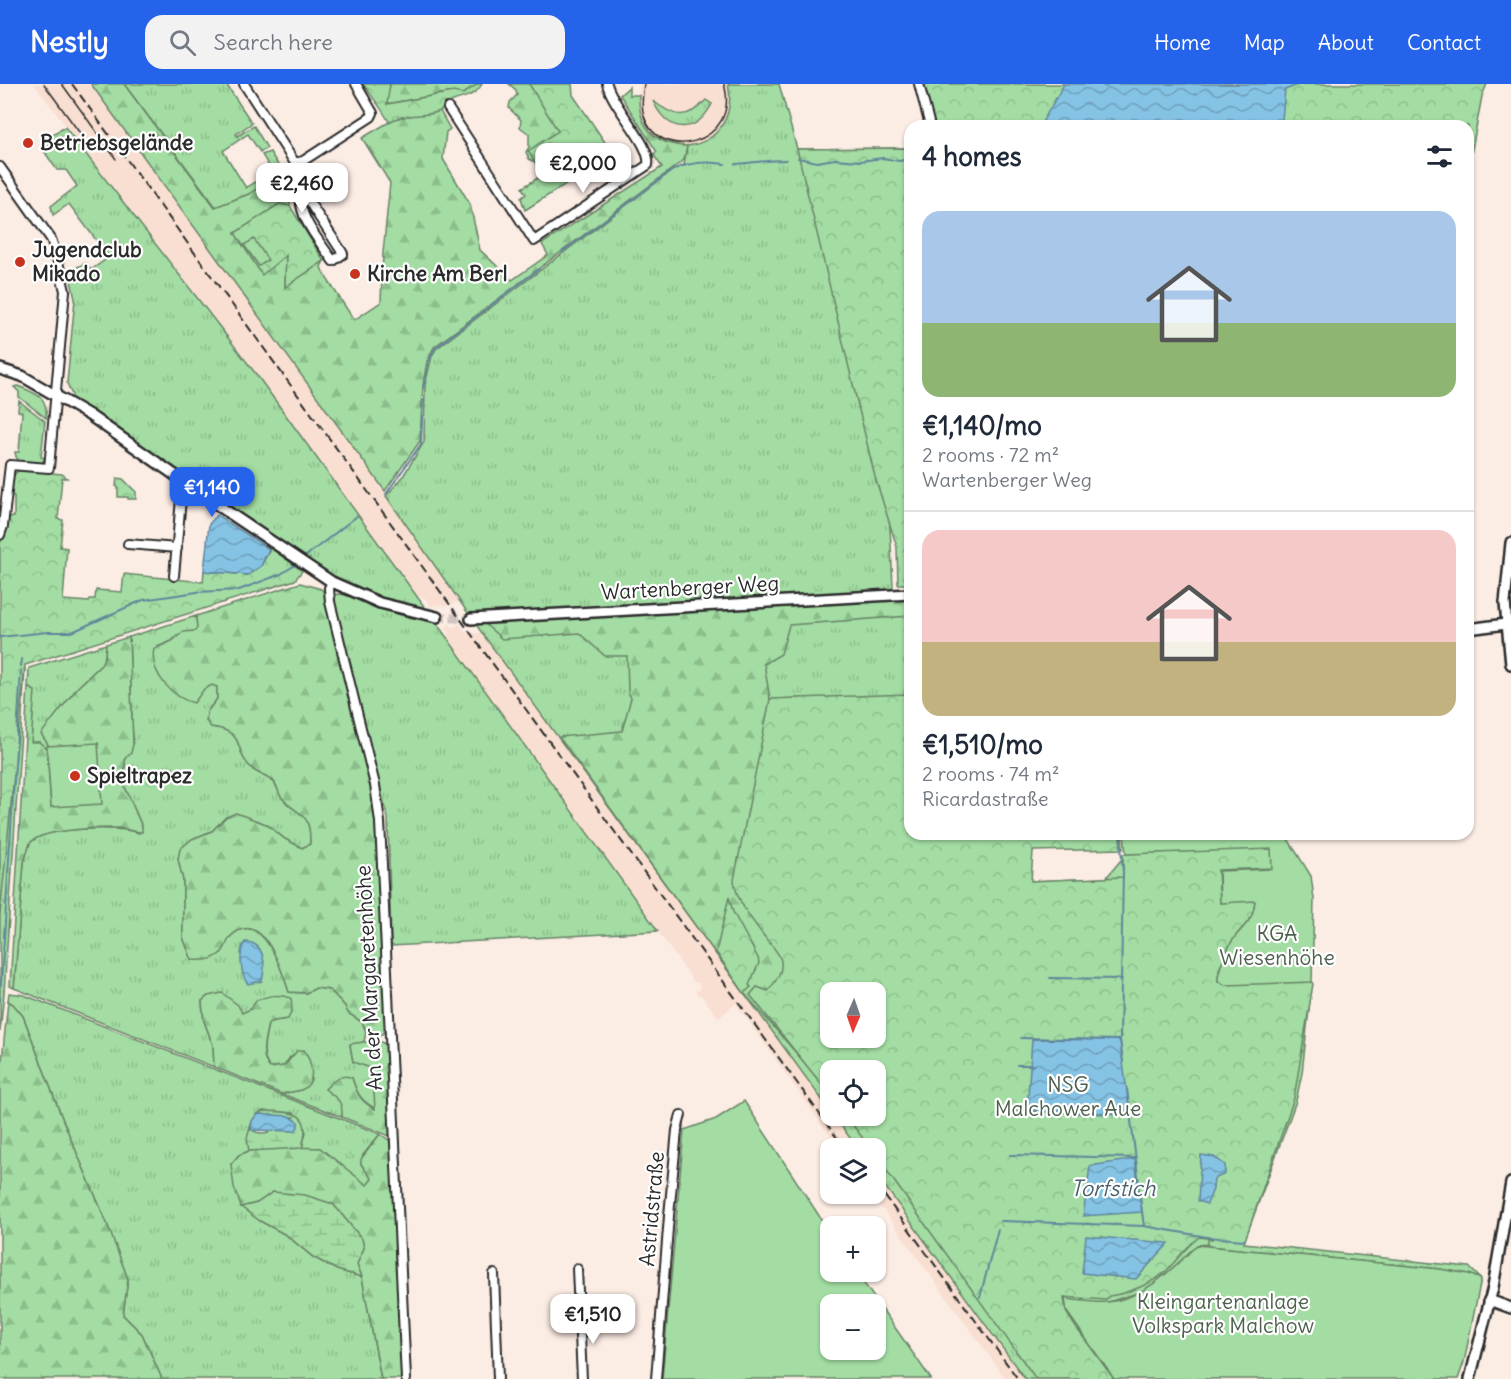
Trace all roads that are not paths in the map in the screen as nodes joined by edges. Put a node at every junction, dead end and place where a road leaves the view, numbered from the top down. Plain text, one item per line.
1 (244, 84) edge
2 (356, 84) edge
3 (607, 84) edge
4 (919, 84) edge
5 (448, 108) dead end
6 (928, 120) edge
7 (295, 163) junction
8 (0, 167) edge
9 (302, 191) junction
10 (0, 369) edge
11 (55, 395) junction
12 (189, 486) junction
13 (0, 535) edge
14 (1511, 543) edge
15 (128, 544) dead end
16 (177, 548) junction
17 (174, 576) dead end
18 (332, 582) junction
19 (904, 594) edge
20 (436, 617) tunnel mouth
21 (471, 619) tunnel mouth
22 (1506, 624) junction
23 (1474, 628) edge
24 (1511, 664) edge
25 (681, 1115) dead end
26 (1511, 1183) edge
27 (577, 1269) dead end
28 (494, 1274) dead end
29 (1489, 1300) junction
30 (1511, 1308) edge
31 (406, 1379) edge
32 (498, 1379) edge
33 (582, 1379) edge
34 (656, 1379) edge
35 (1470, 1379) edge

1 - 7 street
2 - 7 street
3 - 5 street
4 - 6 street
7 - 9 street
8 - 11 street
9 - 9 street
10 - 11 main road
11 - 12 main road
11 - 13 street
12 - 16 street
12 - 18 main road
14 - 22 main road
15 - 16 street
16 - 17 street
18 - 20 main road
18 - 31 street, An der Margaretenhöhe
19 - 21 main road, Wartenberger Weg
22 - 23 main road
22 - 24 main road
25 - 34 street, Astridstraße
26 - 29 main road
27 - 33 street
28 - 32 street
29 - 30 main road
29 - 35 main road

